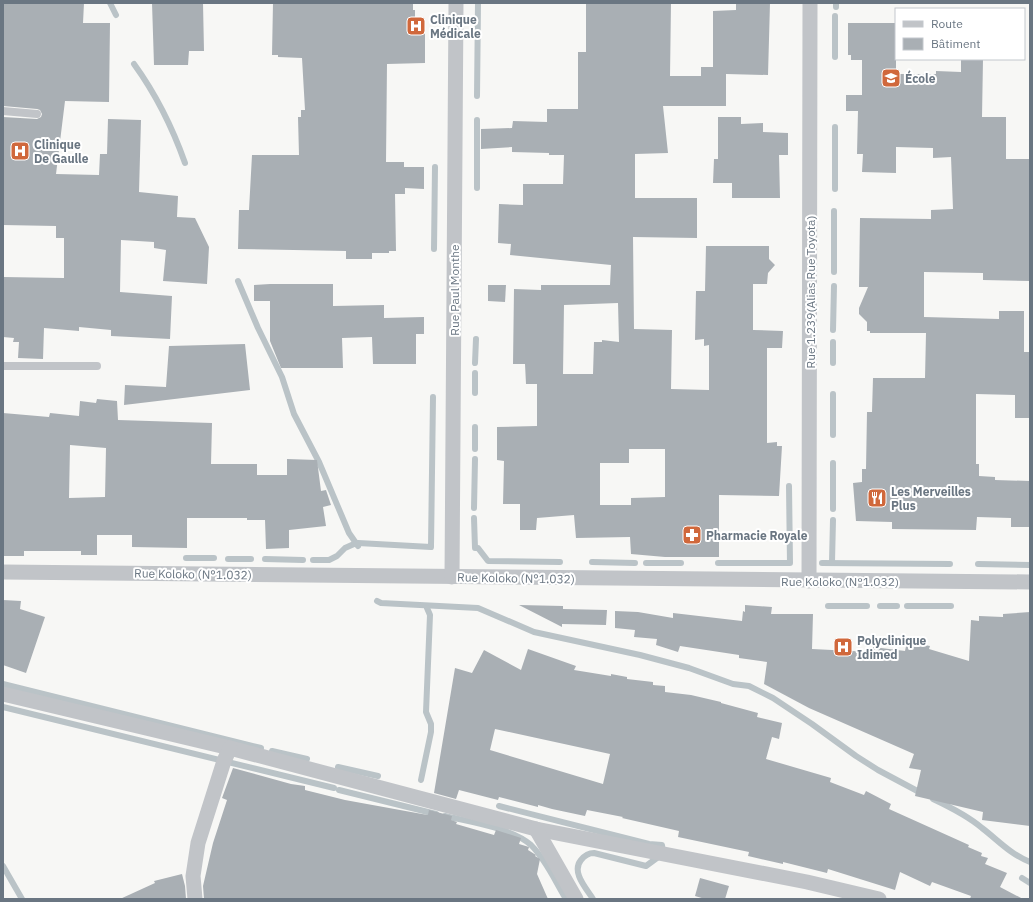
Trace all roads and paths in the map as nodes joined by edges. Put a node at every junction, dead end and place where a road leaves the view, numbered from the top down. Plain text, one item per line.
1 (456, 3) edge
2 (810, 3) edge
3 (3, 111) edge
4 (37, 114) dead end
5 (3, 366) edge
6 (97, 366) dead end
7 (3, 572) edge
8 (452, 577) junction
9 (809, 581) junction
10 (1030, 582) edge
11 (3, 694) edge
12 (230, 748) junction
13 (536, 829) junction
14 (195, 899) edge
15 (576, 899) edge
16 (879, 899) edge

1 - 8 street, Rue Paul Monthe
2 - 9 street, Rue 1.239(Alias Rue Toyota)
3 - 4 lane
5 - 6 lane
7 - 8 street, Rue Koloko (N°1.032)
8 - 9 street, Rue Koloko (N°1.032)
9 - 10 street, Rue Koloko (N°1.032)
11 - 12 street
12 - 13 street
12 - 14 street
13 - 15 street
13 - 16 street

